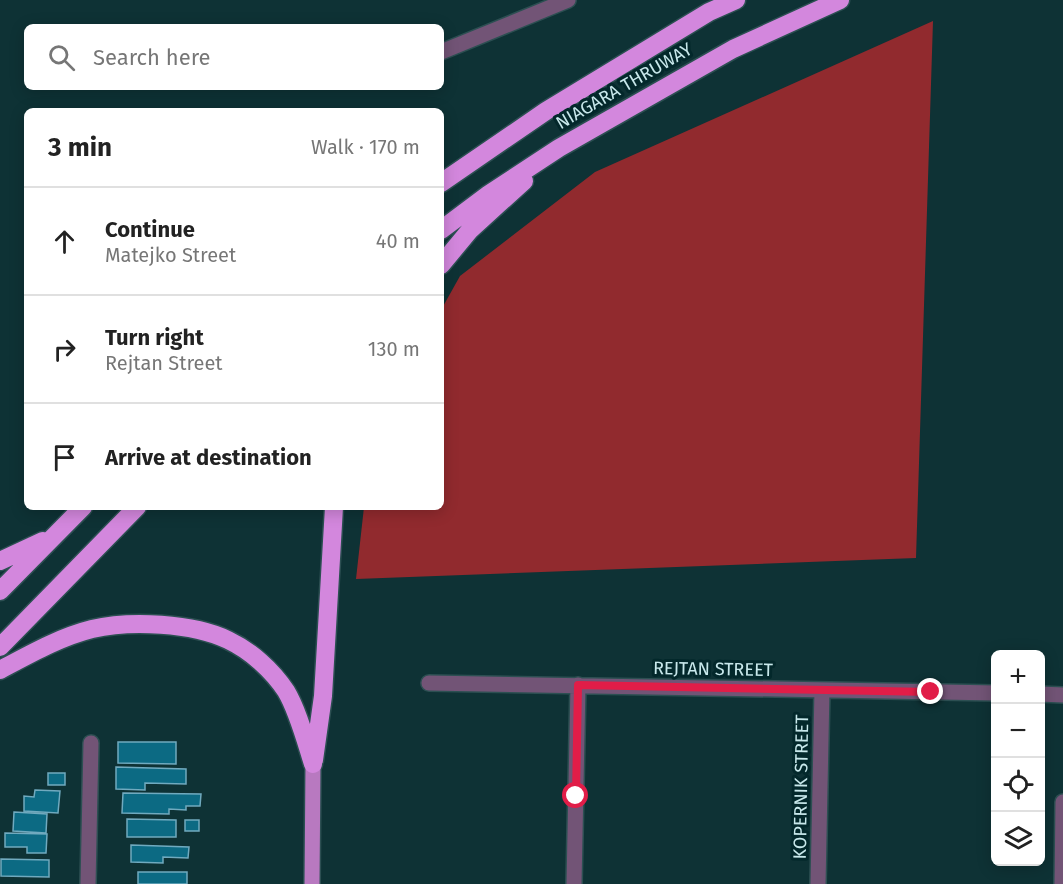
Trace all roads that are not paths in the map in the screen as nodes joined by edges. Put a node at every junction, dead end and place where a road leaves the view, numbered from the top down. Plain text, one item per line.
1 (568, 0) edge
2 (736, 0) edge
3 (840, 0) edge
4 (444, 51) edge
5 (559, 148) junction
6 (444, 181) edge
7 (444, 228) edge
8 (444, 261) edge
9 (80, 510) edge
10 (134, 510) edge
11 (334, 510) edge
12 (55, 535) junction
13 (0, 561) edge
14 (0, 591) edge
15 (0, 647) edge
16 (0, 670) edge
17 (429, 683) dead end
18 (578, 685) junction
19 (822, 690) junction
20 (991, 693) edge
21 (1045, 694) edge
22 (1063, 695) edge
23 (91, 743) dead end
24 (313, 764) junction
25 (1063, 802) edge
26 (88, 884) edge
27 (312, 884) edge
28 (574, 884) edge
29 (818, 884) edge
30 (1062, 884) edge

1 - 4 street
2 - 6 highway, NIAGARA THRUWAY
3 - 5 highway, NIAGARA THRUWAY
5 - 7 highway, NIAGARA THRUWAY
5 - 8 highway
9 - 12 highway
10 - 15 highway
11 - 24 highway
12 - 13 highway
12 - 14 highway
16 - 24 highway
17 - 18 street, REJTAN STREET
18 - 19 street, REJTAN STREET
18 - 28 street
19 - 20 street, REJTAN STREET
19 - 29 street, KOPERNIK STREET
21 - 22 street
23 - 26 street
24 - 27 main road
25 - 30 street

